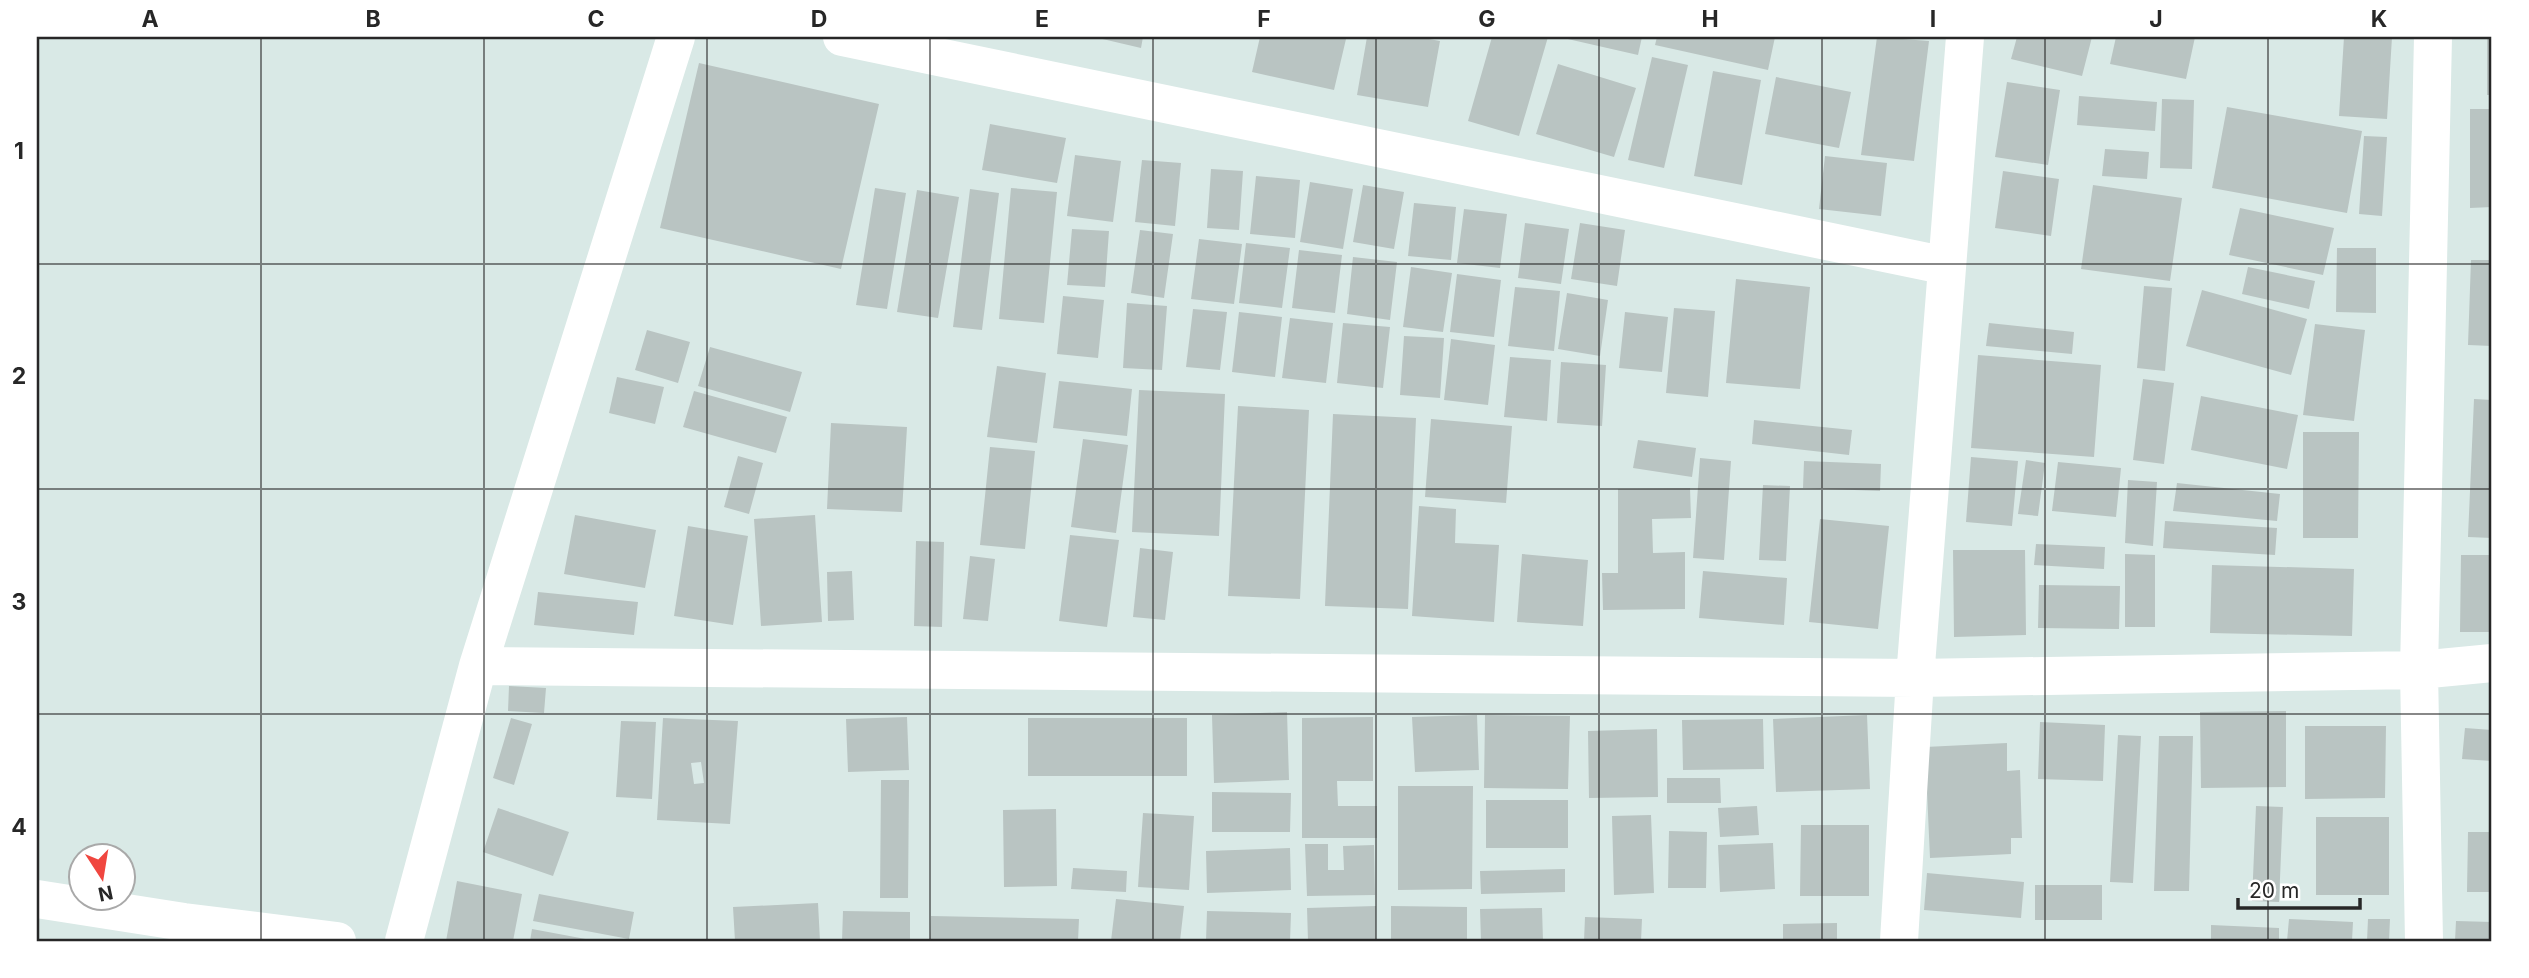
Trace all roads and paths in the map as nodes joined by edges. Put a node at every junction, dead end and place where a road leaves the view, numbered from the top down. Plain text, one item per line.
1 (676, 37) edge
2 (842, 37) edge
3 (1965, 37) edge
4 (2433, 37) edge
5 (1947, 266) junction
6 (2492, 663) edge
7 (478, 666) junction
8 (2419, 670) junction
9 (1915, 678) junction
10 (37, 899) edge
11 (181, 932) edge
12 (337, 941) edge
13 (404, 941) edge
14 (1899, 941) edge
15 (2424, 941) edge

1 - 7 street
2 - 5 street
3 - 5 street
4 - 8 street
5 - 9 street
6 - 8 street
7 - 9 street
7 - 13 street
8 - 9 street
8 - 15 street
9 - 14 street
10 - 11 street
11 - 12 street

